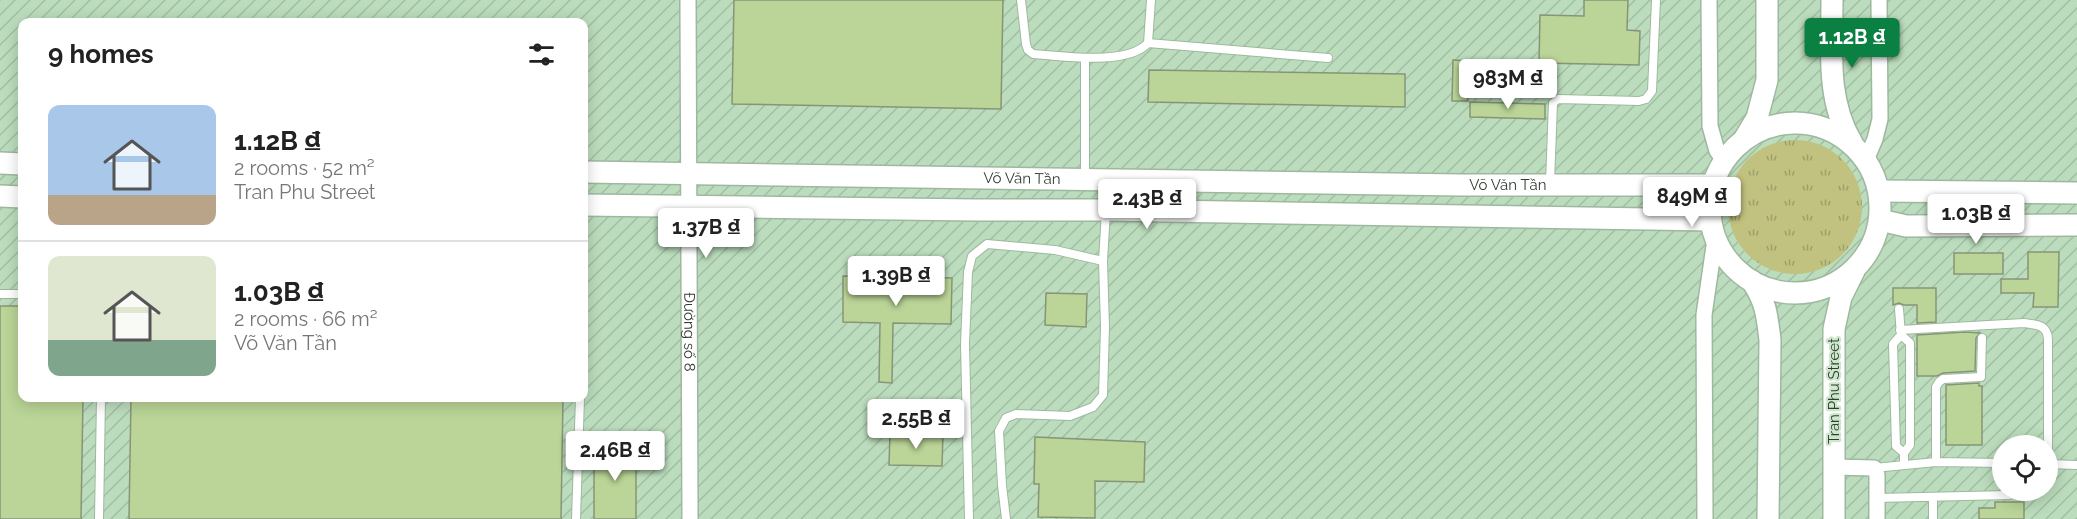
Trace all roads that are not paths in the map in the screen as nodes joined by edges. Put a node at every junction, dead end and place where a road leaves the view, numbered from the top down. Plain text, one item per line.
1 (688, 0) edge
2 (1021, 0) edge
3 (1151, 0) edge
4 (1656, 0) edge
5 (1709, 0) edge
6 (1767, 0) edge
7 (1832, 0) edge
8 (1879, 0) edge
9 (1148, 43) junction
10 (1085, 58) junction
11 (1328, 58) dead end
12 (1745, 138) junction
13 (1859, 152) junction
14 (1724, 160) junction
15 (0, 164) edge
16 (18, 164) edge
17 (588, 172) edge
18 (689, 174) junction
19 (1085, 180) junction
20 (1550, 185) junction
21 (1712, 185) junction
22 (1880, 191) junction
23 (2077, 193) edge
24 (0, 196) edge
25 (18, 196) edge
26 (588, 205) edge
27 (689, 206) junction
28 (1106, 210) junction
29 (1881, 220) junction
30 (2077, 225) edge
31 (1713, 230) junction
32 (1102, 261) junction
33 (1856, 268) junction
34 (1752, 281) junction
35 (0, 294) edge
36 (18, 294) edge
37 (1899, 309) dead end
38 (1901, 333) junction
39 (1982, 338) dead end
40 (1893, 387) junction
41 (1909, 388) junction
42 (101, 402) edge
43 (580, 402) edge
44 (2048, 435) edge
45 (1904, 453) junction
46 (1936, 462) junction
47 (1992, 463) edge
48 (2058, 464) edge
49 (1904, 465) junction
50 (2077, 465) edge
51 (1834, 467) junction
52 (1874, 468) junction
53 (1992, 495) edge
54 (1933, 496) junction
55 (1877, 498) junction
56 (99, 519) edge
57 (576, 519) edge
58 (690, 519) edge
59 (969, 519) edge
60 (1006, 519) edge
61 (1705, 519) edge
62 (1768, 519) edge
63 (1834, 519) edge
64 (1877, 519) edge
65 (1933, 519) edge

1 - 18 street, Đường số 8
2 - 10 lane
3 - 9 lane
4 - 20 lane
5 - 14 street
6 - 12 street
7 - 13 street
8 - 13 street
9 - 10 lane
9 - 11 lane
10 - 19 lane
12 - 13 street
12 - 14 street
13 - 22 street
14 - 21 street
15 - 16 street
17 - 18 street, Võ Văn Tần
18 - 19 street, Võ Văn Tần
18 - 27 street, Đường số 8
19 - 20 street, Võ Văn Tần
20 - 21 street, Võ Văn Tần
21 - 31 street
22 - 23 street
22 - 29 street
24 - 25 street
26 - 27 street, Võ Văn Tần
27 - 28 street, Võ Văn Tần
27 - 58 street, Đường số 8
28 - 31 street, Võ Văn Tần
28 - 32 lane
29 - 30 street
29 - 33 street
31 - 34 street
31 - 61 street
32 - 59 lane
32 - 60 lane
33 - 34 street
33 - 51 street, Tran Phu Street
34 - 62 street
35 - 36 lane
37 - 38 lane
38 - 40 lane
38 - 41 lane
38 - 44 lane
39 - 46 lane
40 - 41 lane
40 - 45 lane
41 - 45 lane
42 - 56 lane
43 - 57 lane
45 - 49 lane
46 - 47 lane
46 - 49 lane
48 - 50 lane
49 - 52 lane
51 - 52 street
51 - 63 street, Tran Phu Street
52 - 55 street
53 - 54 lane
54 - 55 lane
54 - 65 lane
55 - 64 street

